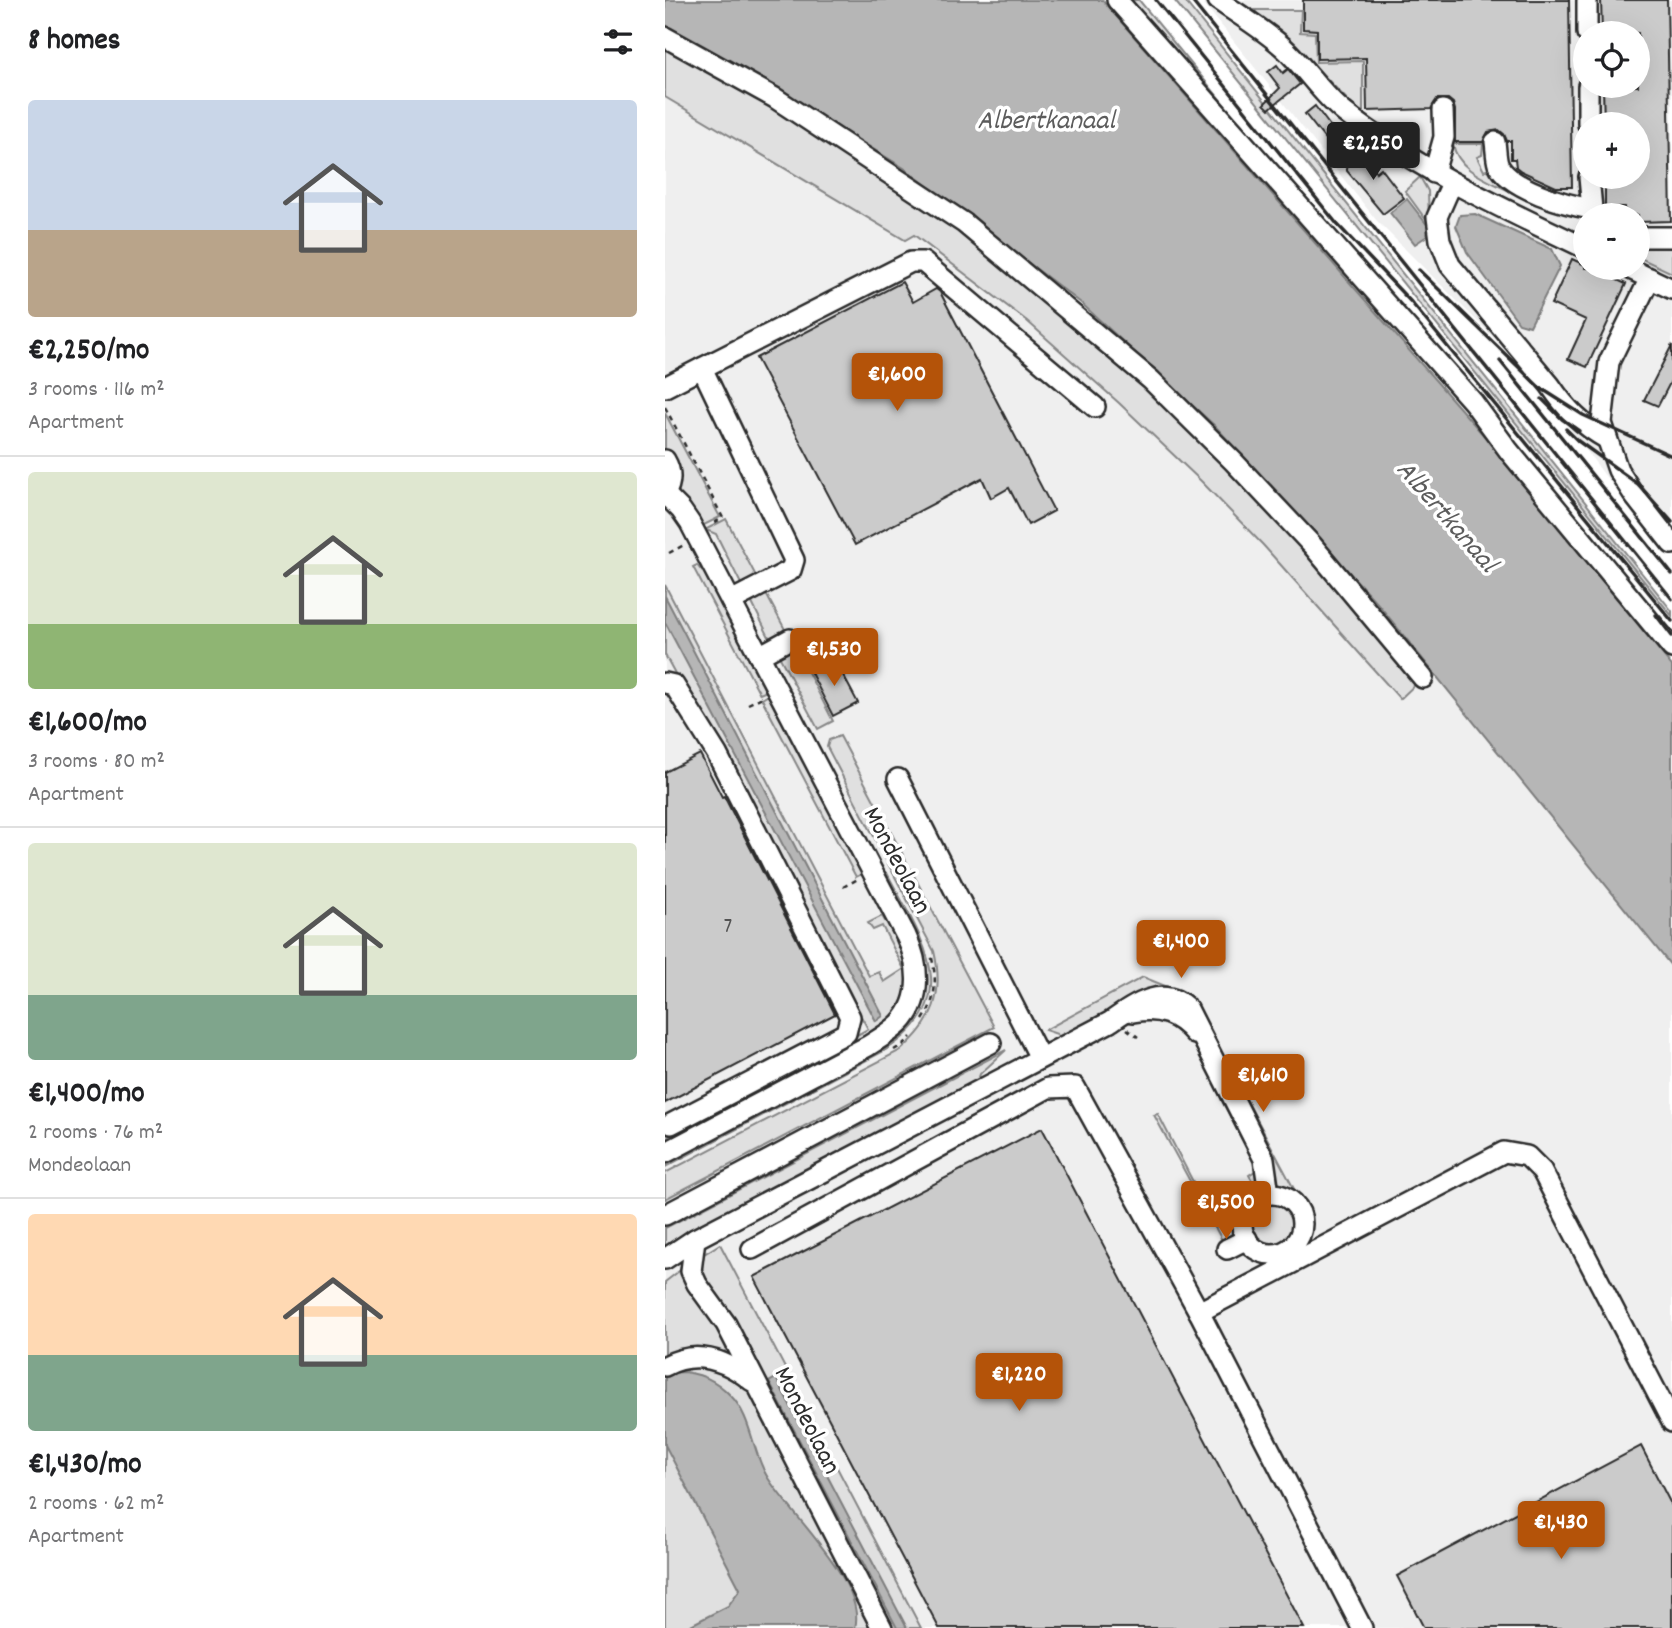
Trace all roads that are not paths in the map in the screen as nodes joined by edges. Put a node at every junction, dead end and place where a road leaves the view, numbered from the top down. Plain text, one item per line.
1 (1117, 0) edge
2 (1218, 0) edge
3 (1587, 0) edge
4 (1587, 21) edge
5 (665, 37) edge
6 (1443, 110) dead end
7 (1495, 142) dead end
8 (1434, 173) junction
9 (1452, 183) junction
10 (1573, 207) edge
11 (1650, 237) edge
12 (1672, 237) edge
13 (1573, 242) edge
14 (1650, 278) edge
15 (1649, 280) edge
16 (1672, 289) edge
17 (702, 368) junction
18 (665, 387) edge
19 (1095, 407) dead end
20 (1607, 439) junction
21 (665, 460) edge
22 (665, 494) edge
23 (1672, 544) edge
24 (731, 601) junction
25 (790, 639) dead end
26 (1672, 648) edge
27 (759, 656) junction
28 (1423, 678) dead end
29 (665, 683) edge
30 (898, 779) dead end
31 (991, 1043) dead end
32 (1040, 1058) junction
33 (671, 1124) dead end
34 (665, 1153) edge
35 (1269, 1194) junction
36 (665, 1215) edge
37 (695, 1239) junction
38 (1247, 1239) junction
39 (1227, 1249) dead end
40 (752, 1250) dead end
41 (665, 1259) edge
42 (1199, 1312) junction
43 (665, 1366) edge
44 (759, 1385) junction
45 (1672, 1422) edge
46 (882, 1628) edge
47 (1361, 1628) edge

1 - 26 street
2 - 8 street
3 - 4 street
5 - 28 street
6 - 8 street
7 - 10 street
8 - 9 street
9 - 13 street
9 - 20 street
11 - 12 street
14 - 16 street
15 - 20 street
17 - 18 street
17 - 19 street
17 - 24 street
20 - 23 street
21 - 22 street
22 - 24 street, Mondeolaan
24 - 27 street, Mondeolaan
25 - 27 street
27 - 34 street, Mondeolaan
29 - 33 street
30 - 32 street
31 - 36 street
32 - 35 street
32 - 37 street
35 - 38 street
35 - 38 street
37 - 41 street
37 - 44 street, Mondeolaan
38 - 39 street
40 - 42 street
42 - 45 street
42 - 47 street
43 - 44 street
44 - 46 street, Mondeolaan

